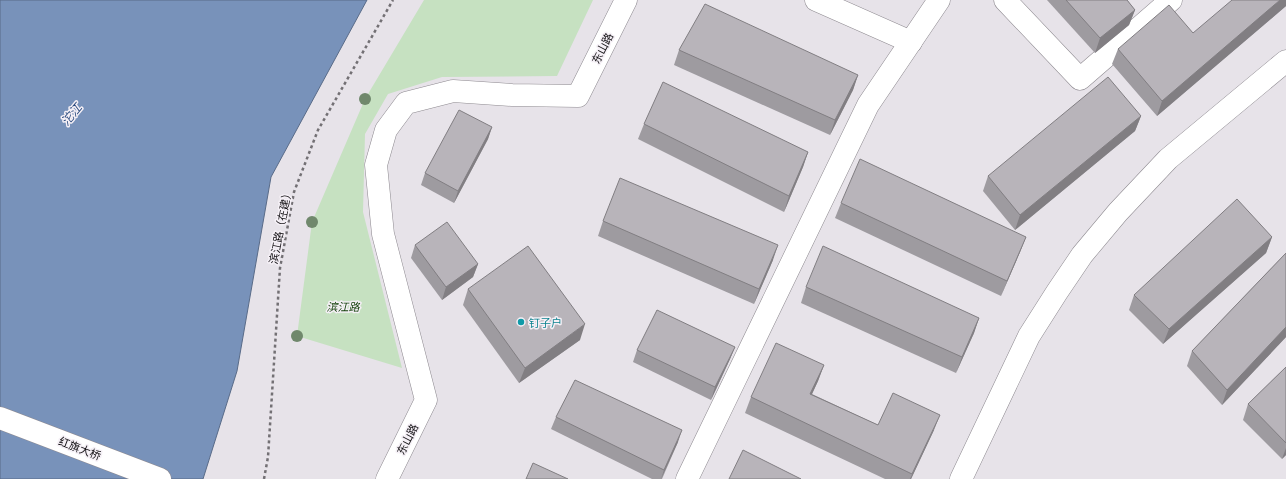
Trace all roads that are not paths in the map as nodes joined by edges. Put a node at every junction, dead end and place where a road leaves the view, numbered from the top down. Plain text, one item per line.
1 (626, 0) edge
2 (816, 0) edge
3 (939, 0) edge
4 (1005, 0) edge
5 (1171, 0) edge
6 (911, 42) junction
7 (1286, 61) edge
8 (0, 418) edge
9 (160, 479) edge
10 (387, 479) edge
11 (687, 479) edge
12 (961, 479) edge

1 - 10 street, 东山路
2 - 6 street
3 - 6 street
4 - 5 street
6 - 11 street
7 - 12 street
8 - 9 street, 红旗大桥

